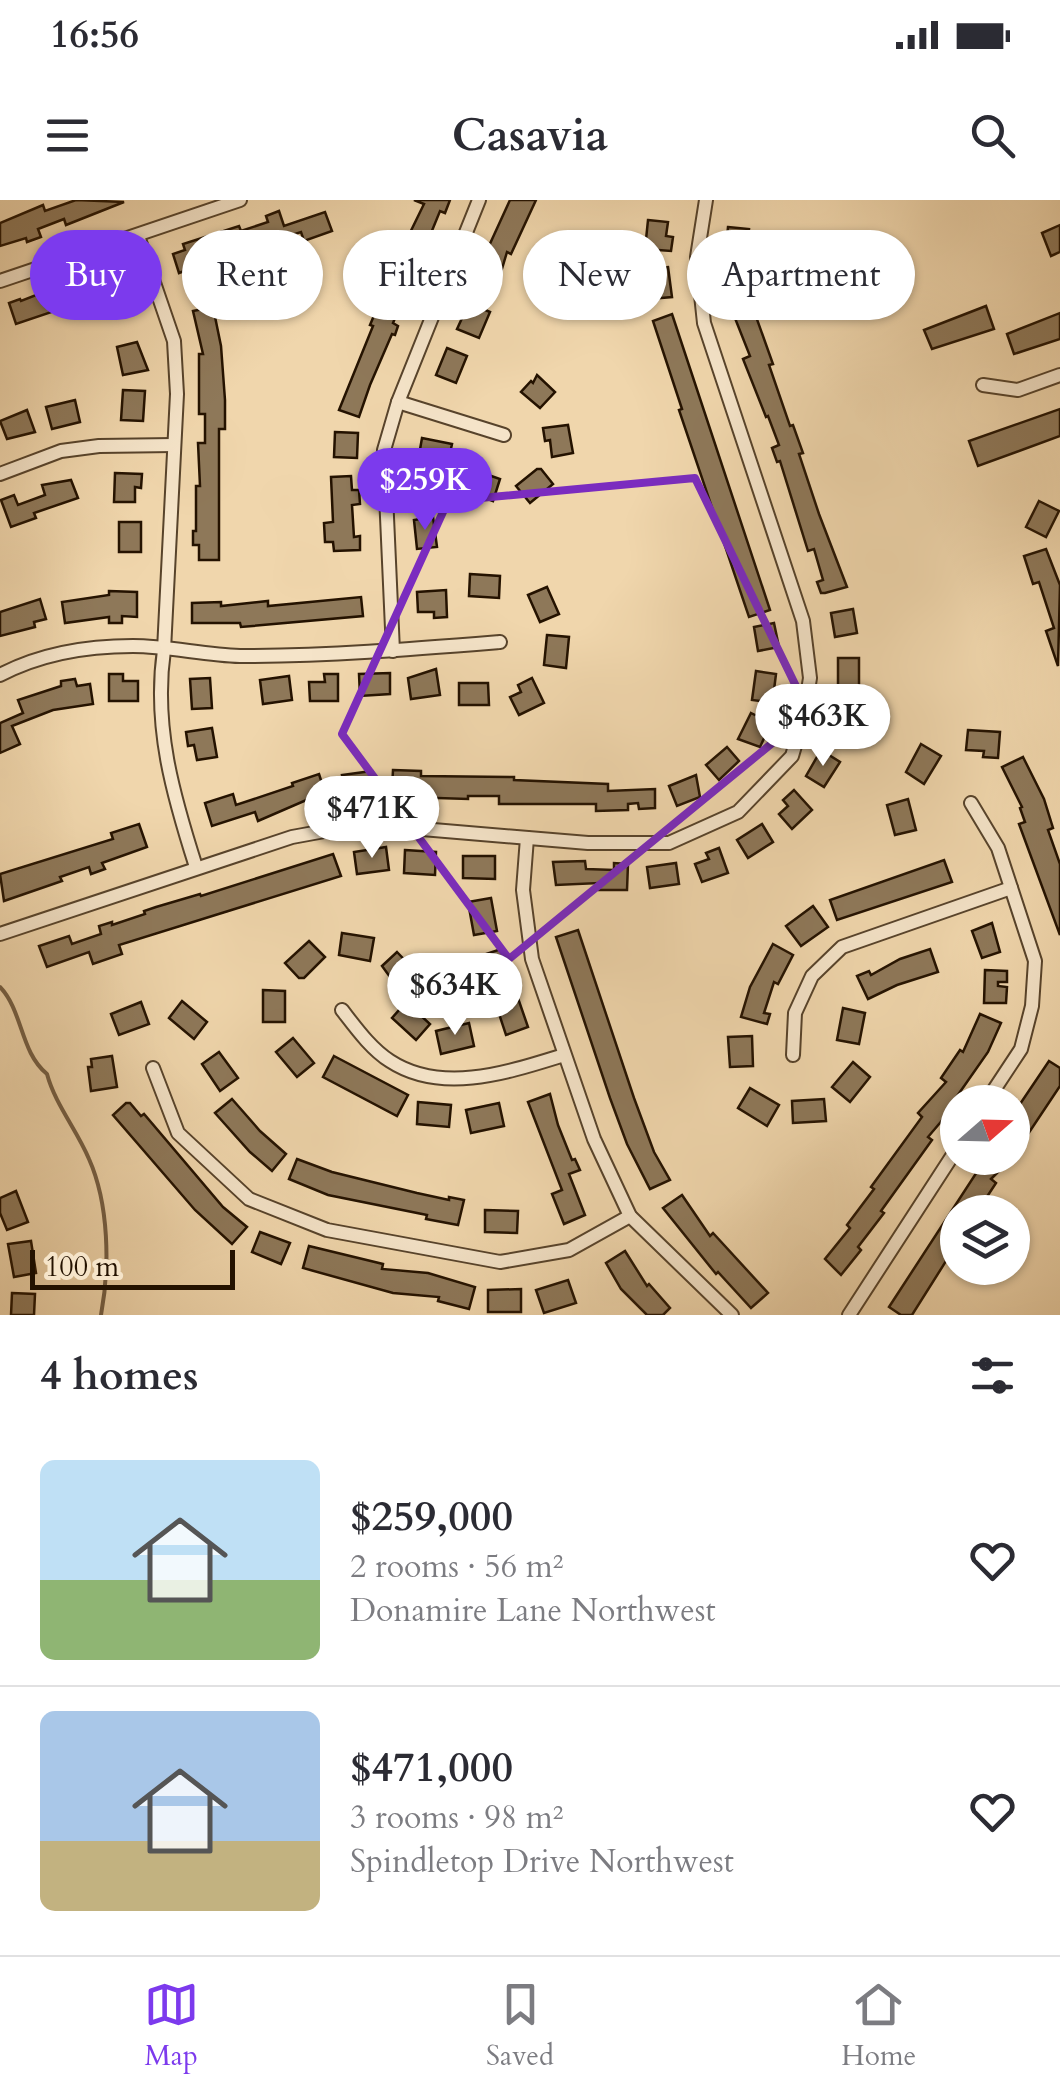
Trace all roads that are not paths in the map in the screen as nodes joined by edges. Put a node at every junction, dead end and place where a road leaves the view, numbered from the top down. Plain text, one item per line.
1 (240, 200) edge
2 (479, 200) edge
3 (706, 200) edge
4 (155, 230) edge
5 (30, 271) edge
6 (0, 281) edge
7 (162, 306) edge
8 (1060, 375) edge
9 (983, 385) dead end
10 (398, 402) junction
11 (504, 434) dead end
12 (174, 445) junction
13 (0, 474) edge
14 (500, 642) dead end
15 (164, 650) junction
16 (393, 651) junction
17 (0, 675) edge
18 (971, 802) dead end
19 (527, 838) junction
20 (196, 867) junction
21 (1011, 888) junction
22 (0, 934) edge
23 (342, 1010) dead end
24 (793, 1055) dead end
25 (564, 1056) junction
26 (153, 1068) dead end
27 (997, 1085) edge
28 (940, 1175) edge
29 (630, 1216) junction
30 (732, 1315) edge
31 (849, 1315) edge

1 - 4 street
2 - 10 street
3 - 19 street
5 - 6 street
7 - 12 street
8 - 9 street
10 - 11 street
10 - 16 street
12 - 13 street
12 - 15 street
14 - 16 street
15 - 16 street
15 - 17 street
15 - 20 street
18 - 21 street
19 - 20 street
19 - 25 street
20 - 22 street
21 - 24 street
21 - 27 street
23 - 25 street
25 - 29 street
26 - 29 street
28 - 31 street
29 - 30 street

